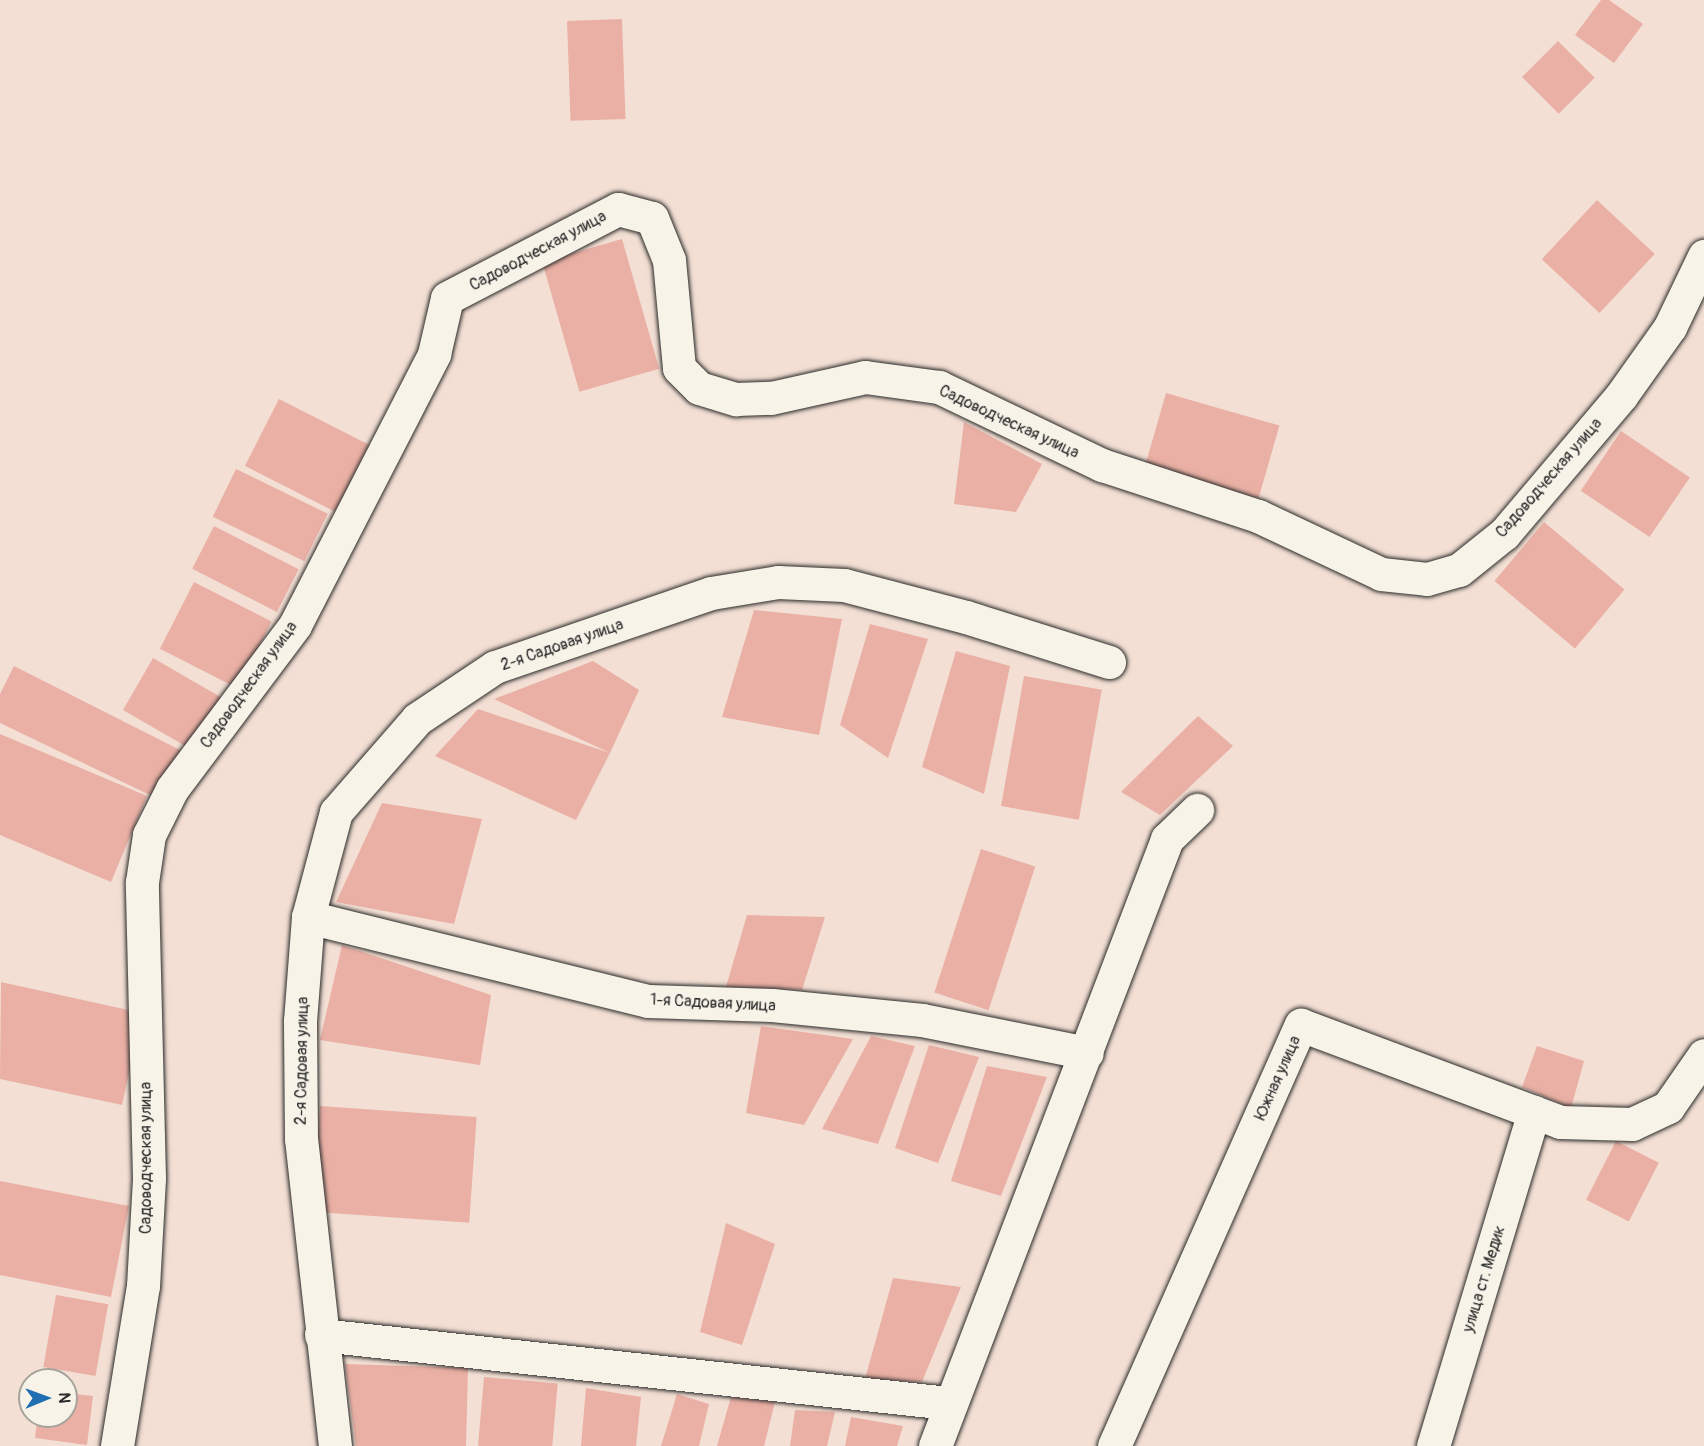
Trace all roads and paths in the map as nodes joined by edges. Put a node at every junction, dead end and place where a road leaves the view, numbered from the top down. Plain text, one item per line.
1 (1704, 256) edge
2 (1109, 662) dead end
3 (1197, 810) dead end
4 (308, 917) junction
5 (1088, 1053) junction
6 (1704, 1055) edge
7 (1534, 1112) junction
8 (321, 1335) junction
9 (948, 1403) junction
10 (117, 1446) edge
11 (335, 1446) edge
12 (935, 1446) edge
13 (1114, 1446) edge
14 (1434, 1446) edge

1 - 10 street, Садоводческая улица
2 - 4 street, 2-я Садовая улица
3 - 5 street
4 - 5 street, 1-я Садовая улица
4 - 8 street, 2-я Садовая улица
5 - 9 street
6 - 7 street, Южная улица
7 - 13 street, Южная улица
7 - 14 street, улица ст. Медик
8 - 9 street
8 - 11 street, 2-я Садовая улица
9 - 12 street

